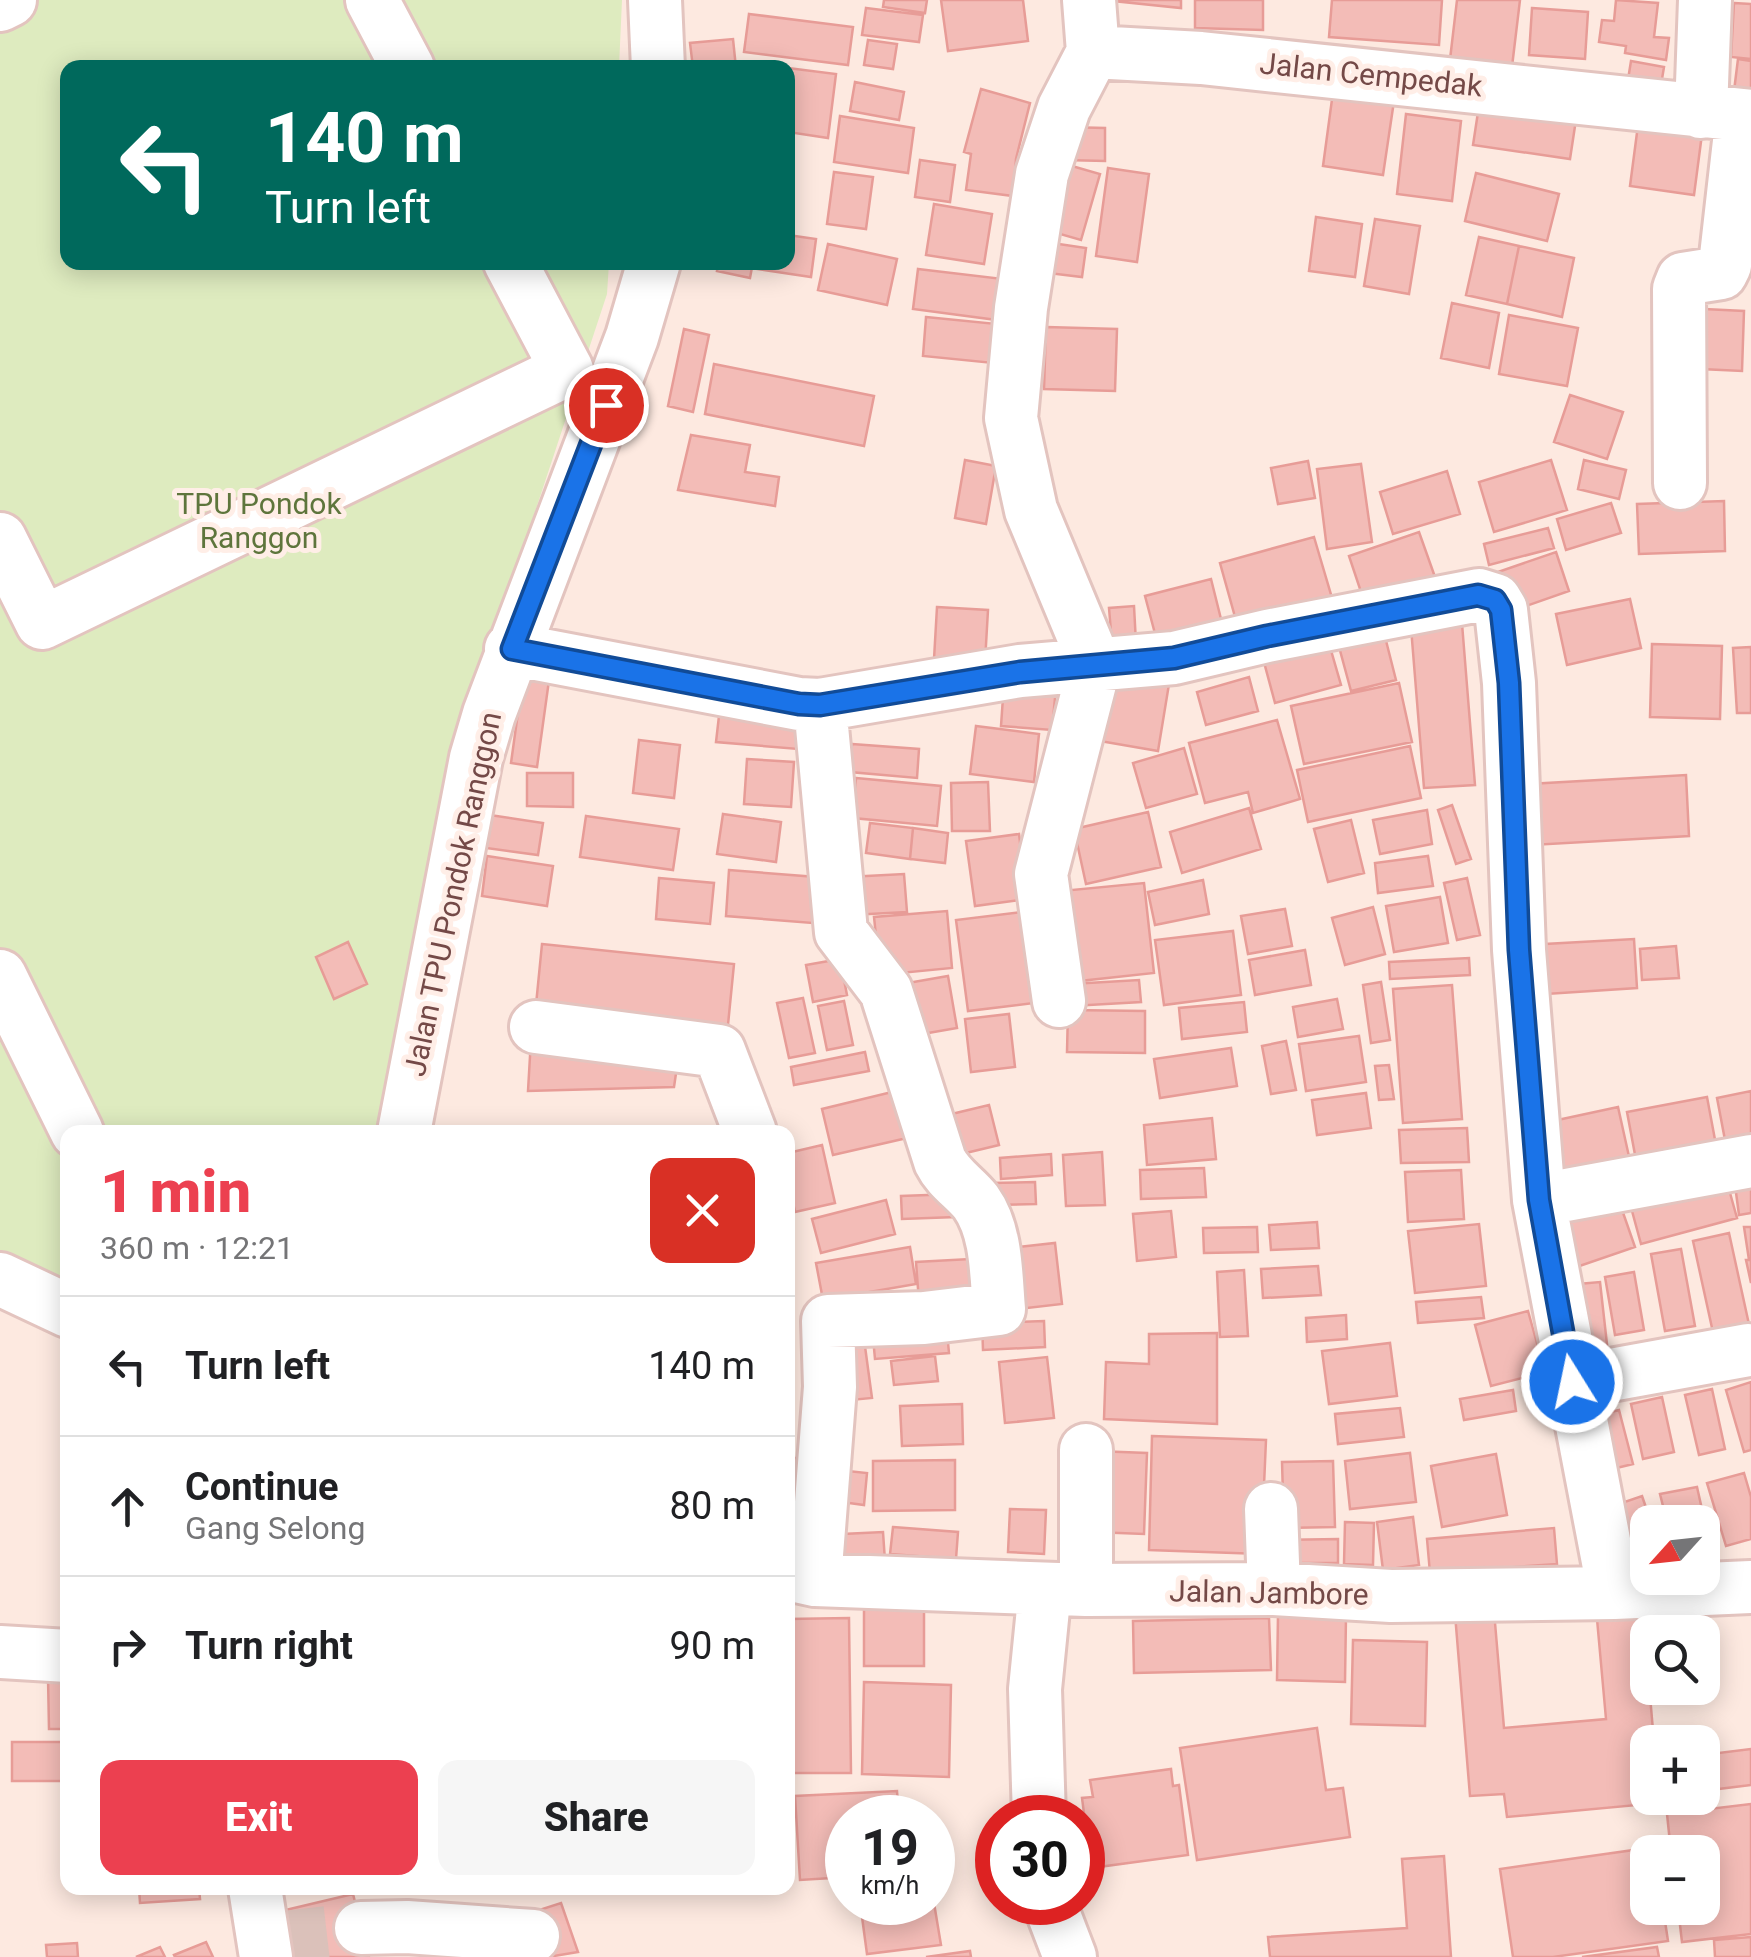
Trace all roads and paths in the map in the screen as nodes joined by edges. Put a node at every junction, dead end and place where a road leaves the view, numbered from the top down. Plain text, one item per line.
1 (10, 0) edge
2 (372, 0) edge
3 (654, 0) edge
4 (1088, 0) edge
5 (1705, 0) edge
6 (0, 4) edge
7 (1093, 52) junction
8 (404, 60) edge
9 (658, 60) edge
10 (1731, 115) edge
11 (514, 270) edge
12 (652, 270) edge
13 (1680, 483) dead end
14 (0, 539) edge
15 (21, 633) edge
16 (512, 649) junction
17 (1095, 664) junction
18 (820, 705) junction
19 (0, 976) edge
20 (1059, 1002) dead end
21 (536, 1027) dead end
22 (74, 1125) edge
23 (405, 1125) edge
24 (747, 1125) edge
25 (1751, 1160) edge
26 (1539, 1200) junction
27 (0, 1279) edge
28 (60, 1308) edge
29 (1748, 1350) edge
30 (1572, 1382) junction
31 (1086, 1450) dead end
32 (1271, 1509) dead end
33 (801, 1577) edge
34 (1751, 1587) edge
35 (1274, 1589) junction
36 (1066, 1590) junction
37 (1614, 1593) junction
38 (0, 1652) edge
39 (60, 1656) edge
40 (1037, 1795) edge
41 (257, 1895) edge
42 (1057, 1925) edge
43 (362, 1928) tunnel mouth
44 (533, 1936) dead end
45 (268, 1945) edge
46 (1070, 1957) edge

1 - 6 street
2 - 8 street
3 - 9 street
4 - 7 street
5 - 10 street
7 - 10 street, Jalan Cempedak
7 - 17 street
10 - 13 street
11 - 15 street
12 - 16 street, Jalan TPU Pondok Ranggon
14 - 15 street
16 - 18 street
16 - 23 street, Jalan TPU Pondok Ranggon
17 - 18 street
17 - 20 street
17 - 26 street
18 - 33 street
19 - 22 street
21 - 24 street
25 - 26 street
26 - 30 street
27 - 28 street
29 - 30 street
30 - 37 street
31 - 36 street
32 - 35 street
33 - 36 street, Jalan Jambore
34 - 37 street, Jalan Jambore
35 - 36 street, Jalan Jambore
35 - 37 street, Jalan Jambore
36 - 40 street
38 - 39 street
41 - 45 street
42 - 46 street
43 - 44 street

